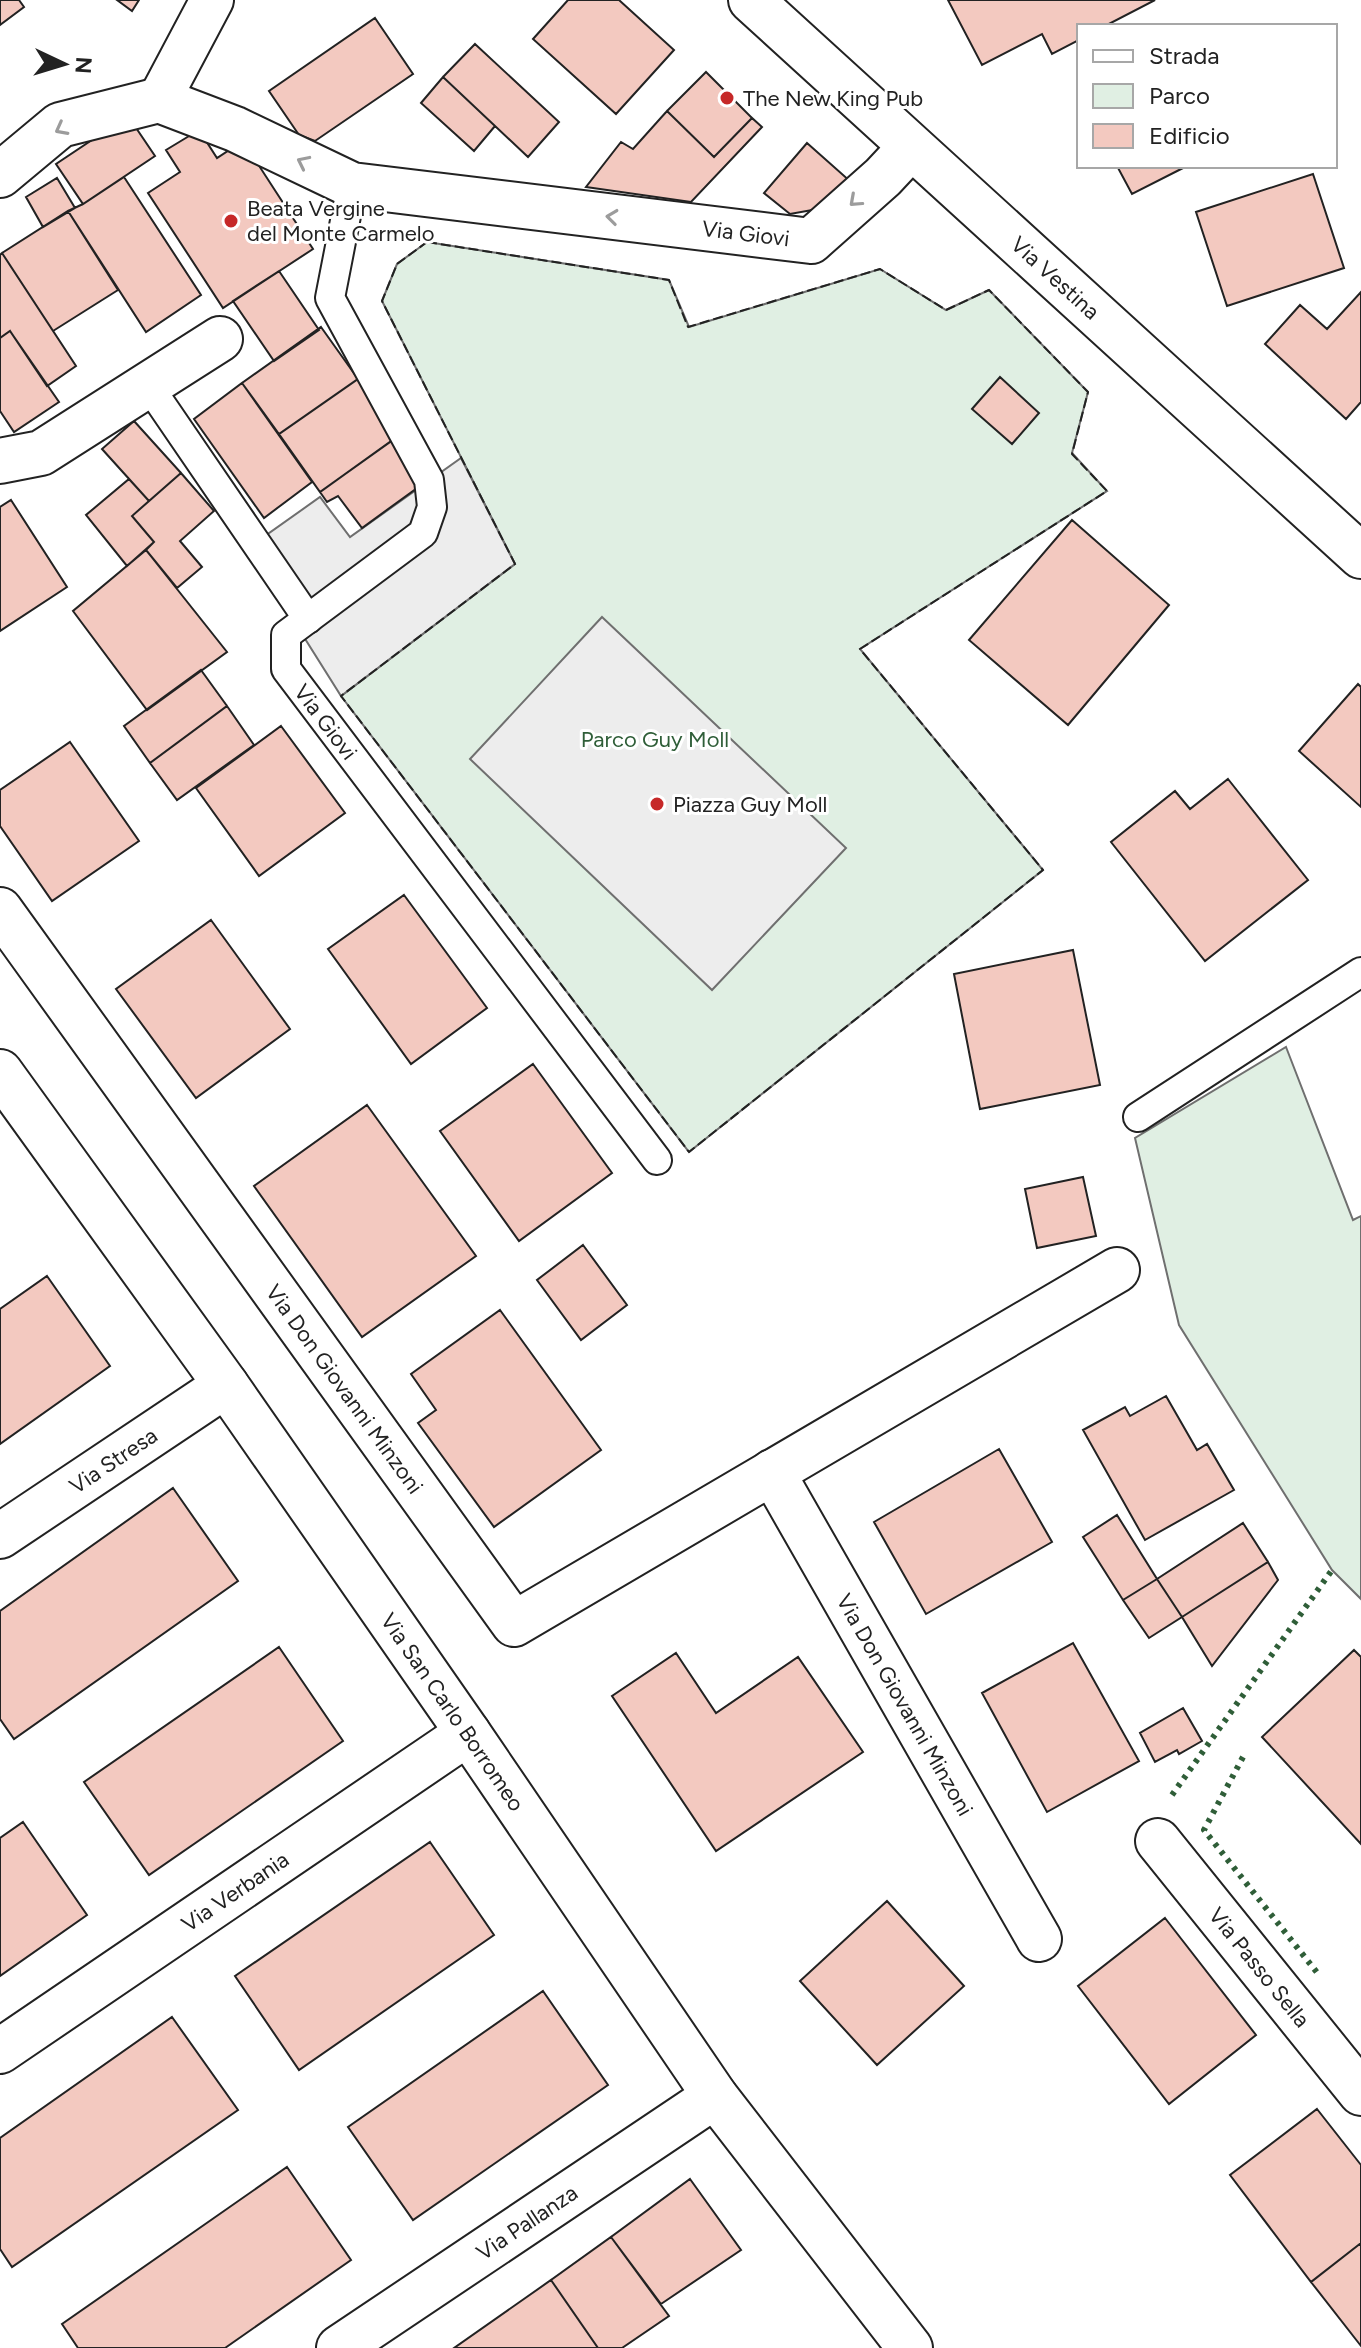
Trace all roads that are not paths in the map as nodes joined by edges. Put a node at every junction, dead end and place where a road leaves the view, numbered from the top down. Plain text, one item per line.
1 (212, 0) edge
2 (751, 0) edge
3 (159, 100) junction
4 (911, 147) junction
5 (0, 175) edge
6 (352, 185) junction
7 (220, 339) dead end
8 (148, 385) junction
9 (0, 461) edge
10 (1361, 556) edge
11 (308, 619) junction
12 (0, 910) edge
13 (1361, 972) edge
14 (0, 1072) edge
15 (1138, 1117) dead end
16 (657, 1160) dead end
17 (1117, 1270) dead end
18 (226, 1385) junction
19 (772, 1472) junction
20 (0, 1536) edge
21 (468, 1733) junction
22 (1158, 1841) dead end
23 (1039, 1939) dead end
24 (0, 2051) edge
25 (1361, 2093) edge
26 (715, 2096) junction
27 (339, 2348) edge
28 (910, 2348) edge

1 - 3 street
2 - 4 street, Via Vestina
3 -> 5 street
6 -> 3 street, Via Giovi
4 -> 6 street, Via Giovi
4 - 10 street, Via Vestina
6 - 11 lane, Via Giovi
7 - 8 street
8 - 9 street
8 - 11 lane
11 - 16 lane, Via Giovi
12 - 19 street, Via Don Giovanni Minzoni
13 - 15 lane
14 - 18 street, Via San Carlo Borromeo
17 - 19 street, Via Don Giovanni Minzoni
18 - 20 street, Via Stresa
18 - 21 street, Via San Carlo Borromeo
19 - 23 street, Via Don Giovanni Minzoni
21 - 24 street, Via Verbania
21 - 26 street, Via San Carlo Borromeo
22 - 25 street, Via Passo Sella
26 - 27 street, Via Pallanza
26 - 28 street, Via San Carlo Borromeo

